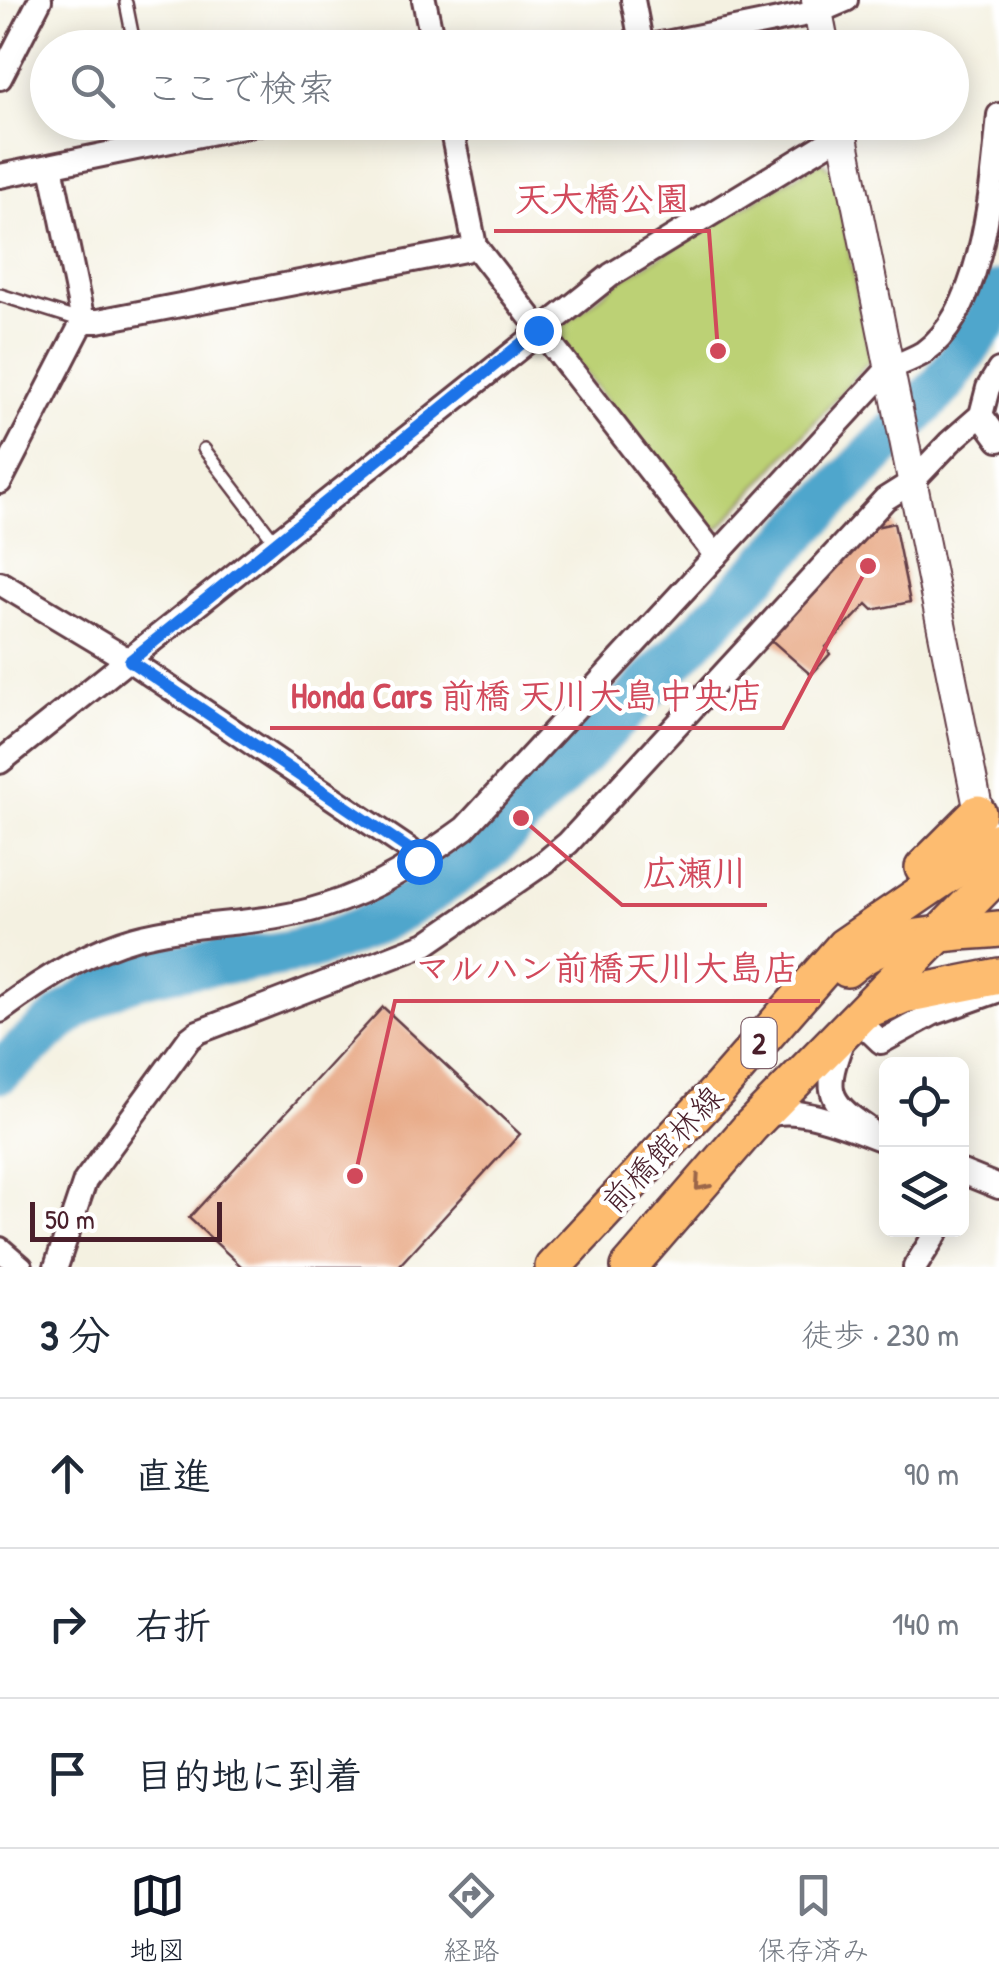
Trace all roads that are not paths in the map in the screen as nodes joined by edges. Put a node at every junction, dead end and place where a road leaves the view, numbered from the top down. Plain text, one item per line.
1 (40, 0) edge
2 (424, 0) edge
3 (633, 0) edge
4 (846, 0) edge
5 (126, 3) dead end
6 (817, 6) edge
7 (131, 30) edge
8 (430, 30) edge
9 (639, 30) edge
10 (715, 30) edge
11 (0, 78) edge
12 (999, 115) edge
13 (133, 140) edge
14 (454, 140) edge
15 (831, 140) edge
16 (844, 140) edge
17 (51, 166) junction
18 (0, 176) edge
19 (475, 246) junction
20 (0, 295) edge
21 (83, 321) junction
22 (538, 330) junction
23 (999, 370) edge
24 (891, 381) junction
25 (981, 415) junction
26 (999, 440) edge
27 (204, 449) dead end
28 (910, 472) junction
29 (0, 482) edge
30 (276, 544) junction
31 (716, 556) junction
32 (0, 583) edge
33 (130, 661) junction
34 (0, 762) edge
35 (993, 854) edge
36 (419, 861) junction
37 (999, 929) edge
38 (936, 936) junction
39 (999, 976) edge
40 (999, 990) edge
41 (0, 1010) edge
42 (856, 1022) junction
43 (719, 1089) junction
44 (751, 1126) junction
45 (879, 1135) edge
46 (879, 1138) edge
47 (969, 1181) edge
48 (999, 1187) edge
49 (934, 1237) edge
50 (0, 1249) edge
51 (21, 1267) edge
52 (56, 1267) edge
53 (553, 1267) edge
54 (630, 1267) edge
55 (915, 1267) edge

1 - 11 street
2 - 8 street
3 - 9 street
4 - 6 street
5 - 7 lane
6 - 10 street
12 - 24 street
13 - 17 street
14 - 19 street
15 - 22 street
16 - 24 street
17 - 18 street
17 - 21 street
19 - 21 street
19 - 22 street
20 - 21 lane
21 - 29 street
22 - 30 street
22 - 31 street
23 - 25 street
24 - 28 street
24 - 31 street
25 - 26 street
25 - 28 street
27 - 30 lane
28 - 35 street
28 - 52 street
30 - 33 street
31 - 36 street
32 - 33 street
33 - 34 street
33 - 36 street
35 - 38 main road, 前橋館林線 / 2
35 - 43 main road, 前橋館林線 / 2
36 - 41 street
37 - 38 main road
38 - 42 main road, 前橋館林線 / 2
38 - 43 main road
39 - 42 main road
40 - 42 street
42 - 44 main road, 前橋館林線 / 2
42 - 45 street
43 - 53 main road, 前橋館林線 / 2
44 - 46 street
44 -> 54 main road, 前橋館林線 / 2
47 - 48 street
49 - 55 street
50 - 51 street

